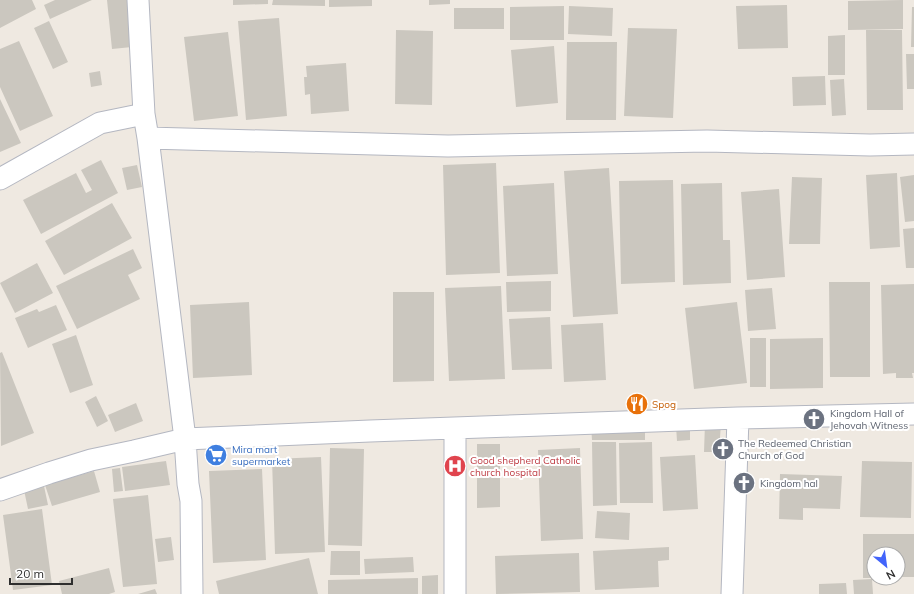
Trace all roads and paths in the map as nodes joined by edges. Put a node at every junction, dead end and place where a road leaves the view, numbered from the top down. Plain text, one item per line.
1 (138, 0) edge
2 (144, 114) junction
3 (148, 138) junction
4 (914, 144) edge
5 (0, 178) edge
6 (914, 414) edge
7 (738, 418) junction
8 (455, 428) junction
9 (185, 439) junction
10 (0, 490) edge
11 (192, 594) edge
12 (455, 594) edge
13 (732, 594) edge

1 - 2 street
2 - 3 street
2 - 5 street
3 - 4 street
3 - 9 street
6 - 7 street
7 - 8 street
7 - 13 street
8 - 9 street
8 - 12 street
9 - 10 street
9 - 11 street

